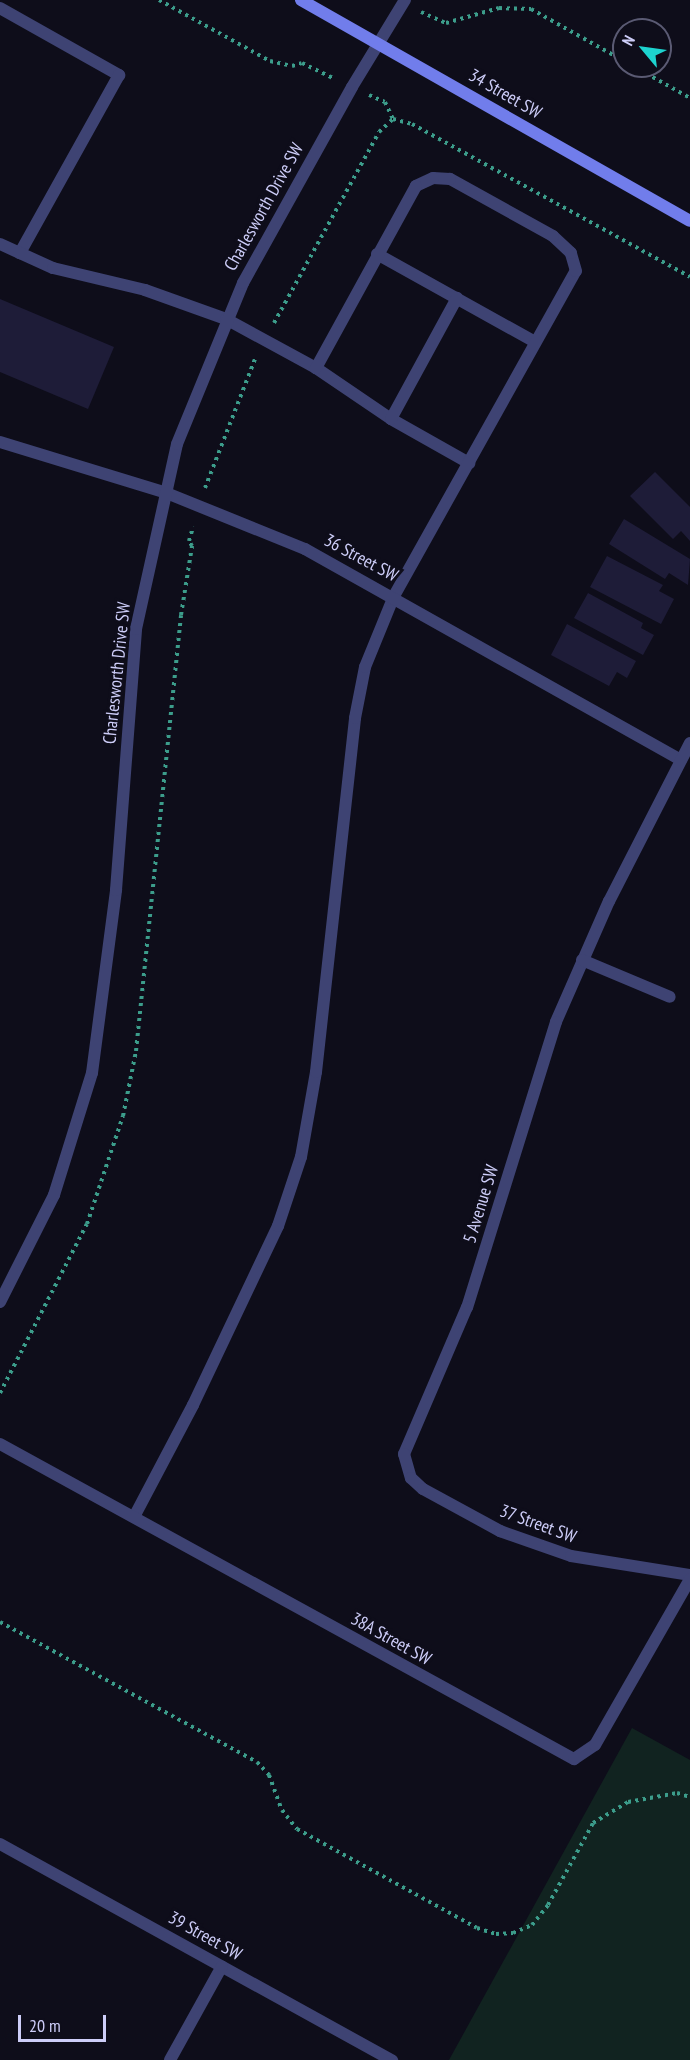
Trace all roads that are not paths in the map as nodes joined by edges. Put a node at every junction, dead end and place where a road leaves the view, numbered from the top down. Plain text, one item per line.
1 (302, 0) edge
2 (405, 0) edge
3 (0, 8) edge
4 (381, 44) junction
5 (690, 221) edge
6 (0, 244) edge
7 (20, 253) junction
8 (377, 254) junction
9 (457, 298) junction
10 (226, 319) junction
11 (535, 342) junction
12 (316, 368) junction
13 (391, 419) junction
14 (0, 442) edge
15 (469, 463) junction
16 (164, 492) junction
17 (394, 596) junction
18 (690, 743) edge
19 (685, 763) edge
20 (582, 960) junction
21 (670, 997) dead end
22 (0, 1302) edge
23 (0, 1444) edge
24 (404, 1454) joint
25 (134, 1517) junction
26 (690, 1577) edge
27 (0, 1844) edge
28 (222, 1966) junction
29 (170, 2060) edge
30 (392, 2060) edge

1 - 4 main road, 34 Street SW
2 - 4 street, Charlesworth Drive SW
3 - 7 street
4 - 5 main road, 34 Street SW
4 - 10 street, Charlesworth Drive SW
6 - 7 street
7 - 10 street
8 - 9 street
8 - 11 street
8 - 12 street
9 - 11 street
9 - 13 street
10 - 12 street
10 - 16 street, Charlesworth Drive SW
11 - 15 street
12 - 13 street
13 - 15 street
14 - 16 street, 36 Street SW
15 - 17 street
16 - 17 street, 36 Street SW
16 - 22 street, Charlesworth Drive SW
17 - 19 street, 36 Street SW
17 - 25 street
18 - 19 street, 5 Avenue SW
19 - 20 street, 5 Avenue SW
20 - 21 street
20 - 24 street, 5 Avenue SW
23 - 25 street, 38A Street SW
24 - 26 street, 37 Street SW
25 - 26 street, 38A Street SW
27 - 28 street, 39 Street SW
28 - 29 street
28 - 30 street, 39 Street SW

